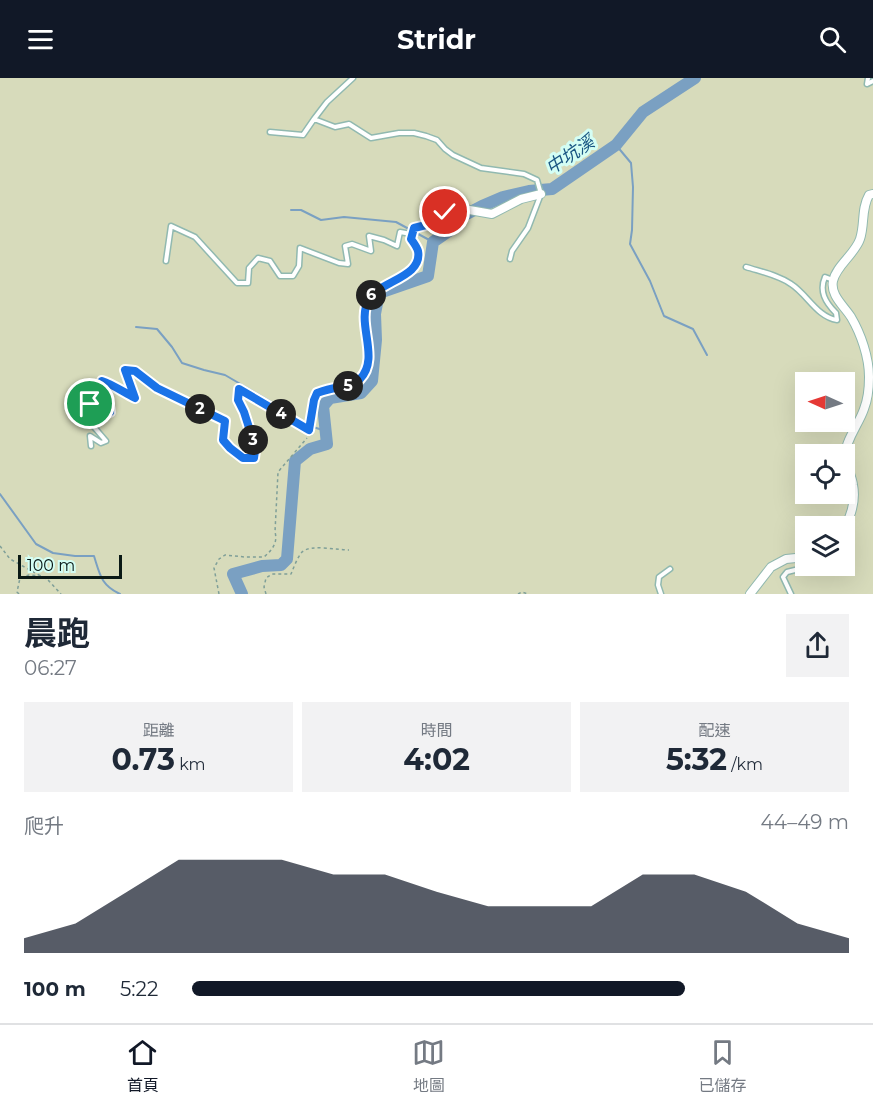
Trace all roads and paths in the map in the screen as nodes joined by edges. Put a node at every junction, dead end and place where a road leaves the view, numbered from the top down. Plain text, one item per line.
1 (353, 78) edge
2 (868, 78) edge
3 (873, 81) edge
4 (314, 119) junction
5 (270, 132) dead end
6 (541, 194) junction
7 (873, 194) edge
8 (412, 232) junction
9 (510, 259) dead end
10 (166, 261) dead end
11 (746, 267) dead end
12 (833, 280) junction
13 (871, 390) edge
14 (310, 426) junction
15 (91, 446) dead end
16 (850, 516) edge
17 (0, 546) edge
18 (349, 550) dead end
19 (795, 558) edge
20 (670, 569) dead end
21 (795, 570) edge
22 (42, 576) junction
23 (19, 594) edge
24 (61, 594) edge
25 (219, 594) edge
26 (266, 594) edge
27 (518, 594) edge
28 (528, 594) edge
29 (661, 594) edge
30 (750, 594) edge
31 (791, 594) edge

1 - 4 lane
2 - 3 lane
4 - 5 lane
4 - 6 lane
6 - 8 street
6 - 9 lane
7 - 12 street
8 - 10 lane
8 - 14 path
11 - 12 lane
12 - 13 street
13 - 16 street
14 - 15 lane
14 - 25 path
17 - 22 path
18 - 26 path
19 - 30 street
20 - 29 lane
21 - 31 lane
22 - 23 path
22 - 24 path
27 - 28 path

